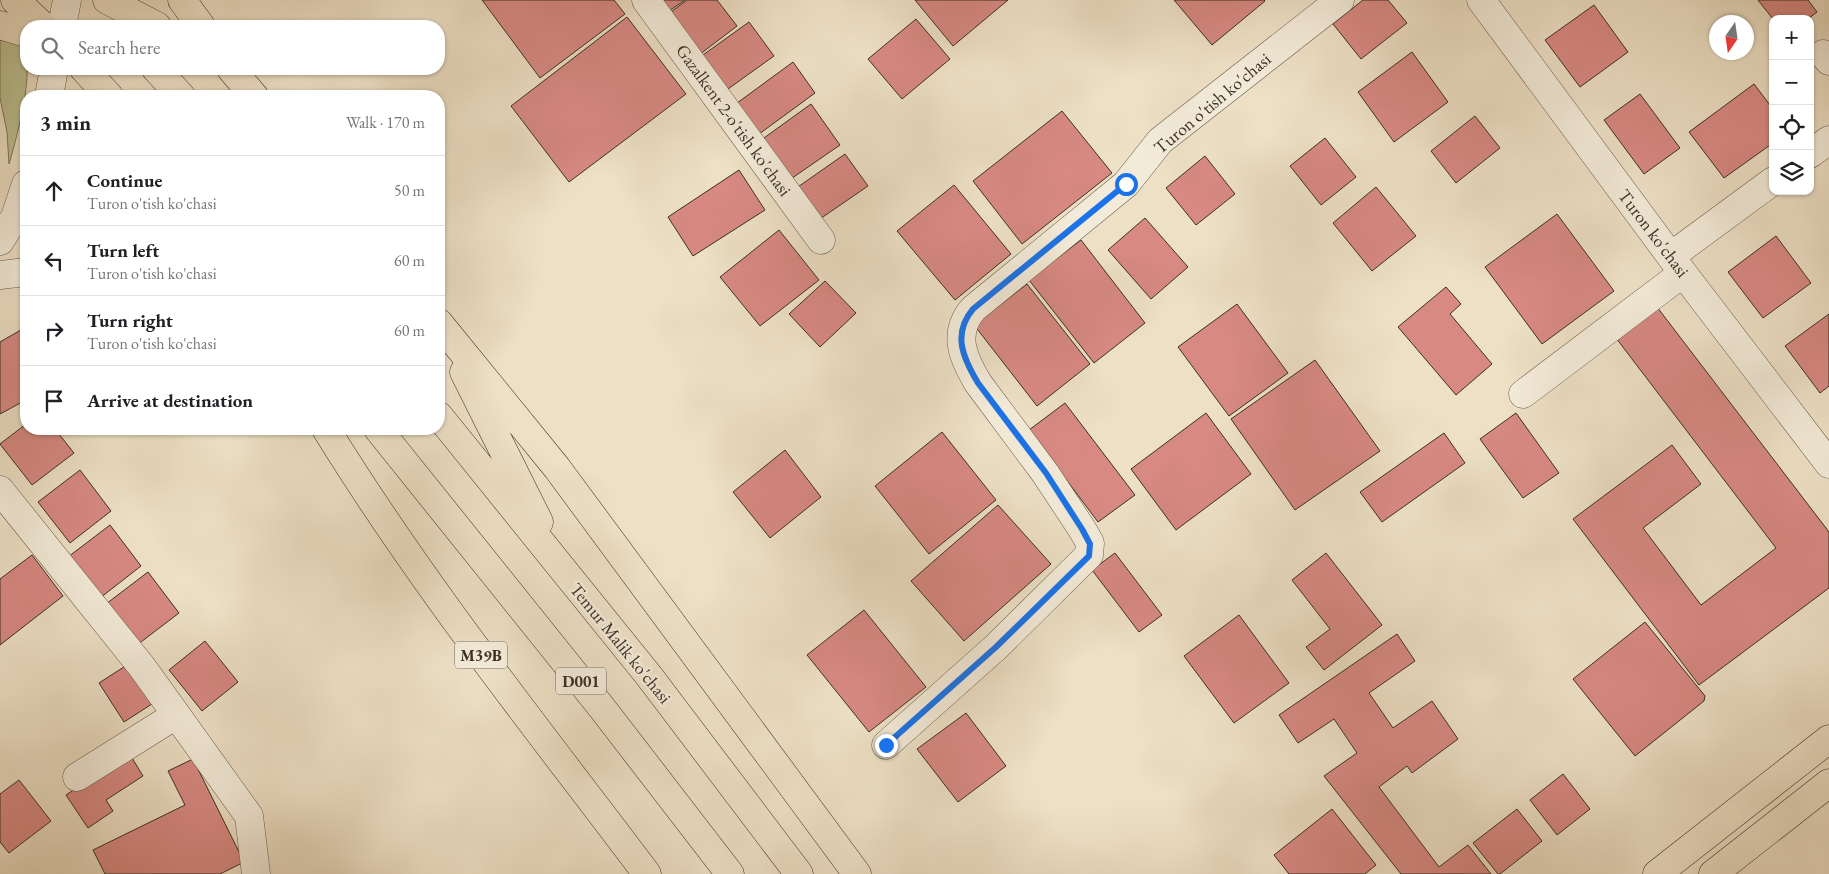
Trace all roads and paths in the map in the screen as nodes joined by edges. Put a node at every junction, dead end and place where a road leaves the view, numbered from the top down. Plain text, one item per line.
1 (16, 0) edge
2 (67, 0) edge
3 (91, 0) edge
4 (107, 0) edge
5 (182, 0) edge
6 (646, 0) edge
7 (1340, 0) edge
8 (1481, 0) edge
9 (37, 20) edge
10 (63, 20) edge
11 (110, 20) edge
12 (145, 20) edge
13 (197, 20) edge
14 (0, 25) edge
15 (20, 31) edge
16 (53, 75) edge
17 (90, 75) edge
18 (162, 75) edge
19 (237, 75) edge
20 (50, 90) edge
21 (104, 90) edge
22 (175, 90) edge
23 (249, 90) edge
24 (1829, 140) edge
25 (1814, 151) edge
26 (1769, 184) edge
27 (20, 202) edge
28 (821, 240) dead end
29 (0, 241) edge
30 (1677, 265) junction
31 (20, 272) edge
32 (0, 274) edge
33 (445, 330) edge
34 (445, 334) edge
35 (1522, 394) dead end
36 (445, 423) edge
37 (330, 435) edge
38 (370, 435) edge
39 (383, 435) edge
40 (1829, 464) edge
41 (0, 490) edge
42 (428, 491) junction
43 (563, 570) junction
44 (176, 715) junction
45 (1829, 739) edge
46 (886, 745) dead end
47 (78, 777) dead end
48 (1829, 783) edge
49 (256, 874) edge
50 (647, 874) edge
51 (730, 874) edge
52 (799, 874) edge
53 (857, 874) edge
54 (1657, 874) edge
55 (1713, 874) edge

1 - 9 main road
2 - 10 street
3 - 11 main road
4 - 12 main road
5 - 13 main road
6 - 28 street, Gazalkent 2-o'tish ko'chasi
7 - 46 street, Turon o'tish ko'chasi
8 - 30 street, Turon ko'chasi
14 - 15 main road
16 - 20 street
17 - 21 main road
18 - 22 main road
19 - 23 main road
24 - 25 street
26 - 30 street
27 - 29 street
30 - 35 street
30 - 40 street, Turon ko'chasi
31 - 32 street
33 - 53 main road
34 - 43 main road
36 - 43 main road, Temur Malik ko'chasi
37 - 50 main road, M39B
38 - 42 street
39 - 42 main road, D001
41 - 44 street
42 - 51 main road, D001
43 - 52 main road, Temur Malik ko'chasi
44 - 47 street
44 - 49 street
45 - 54 main road
48 - 55 main road

